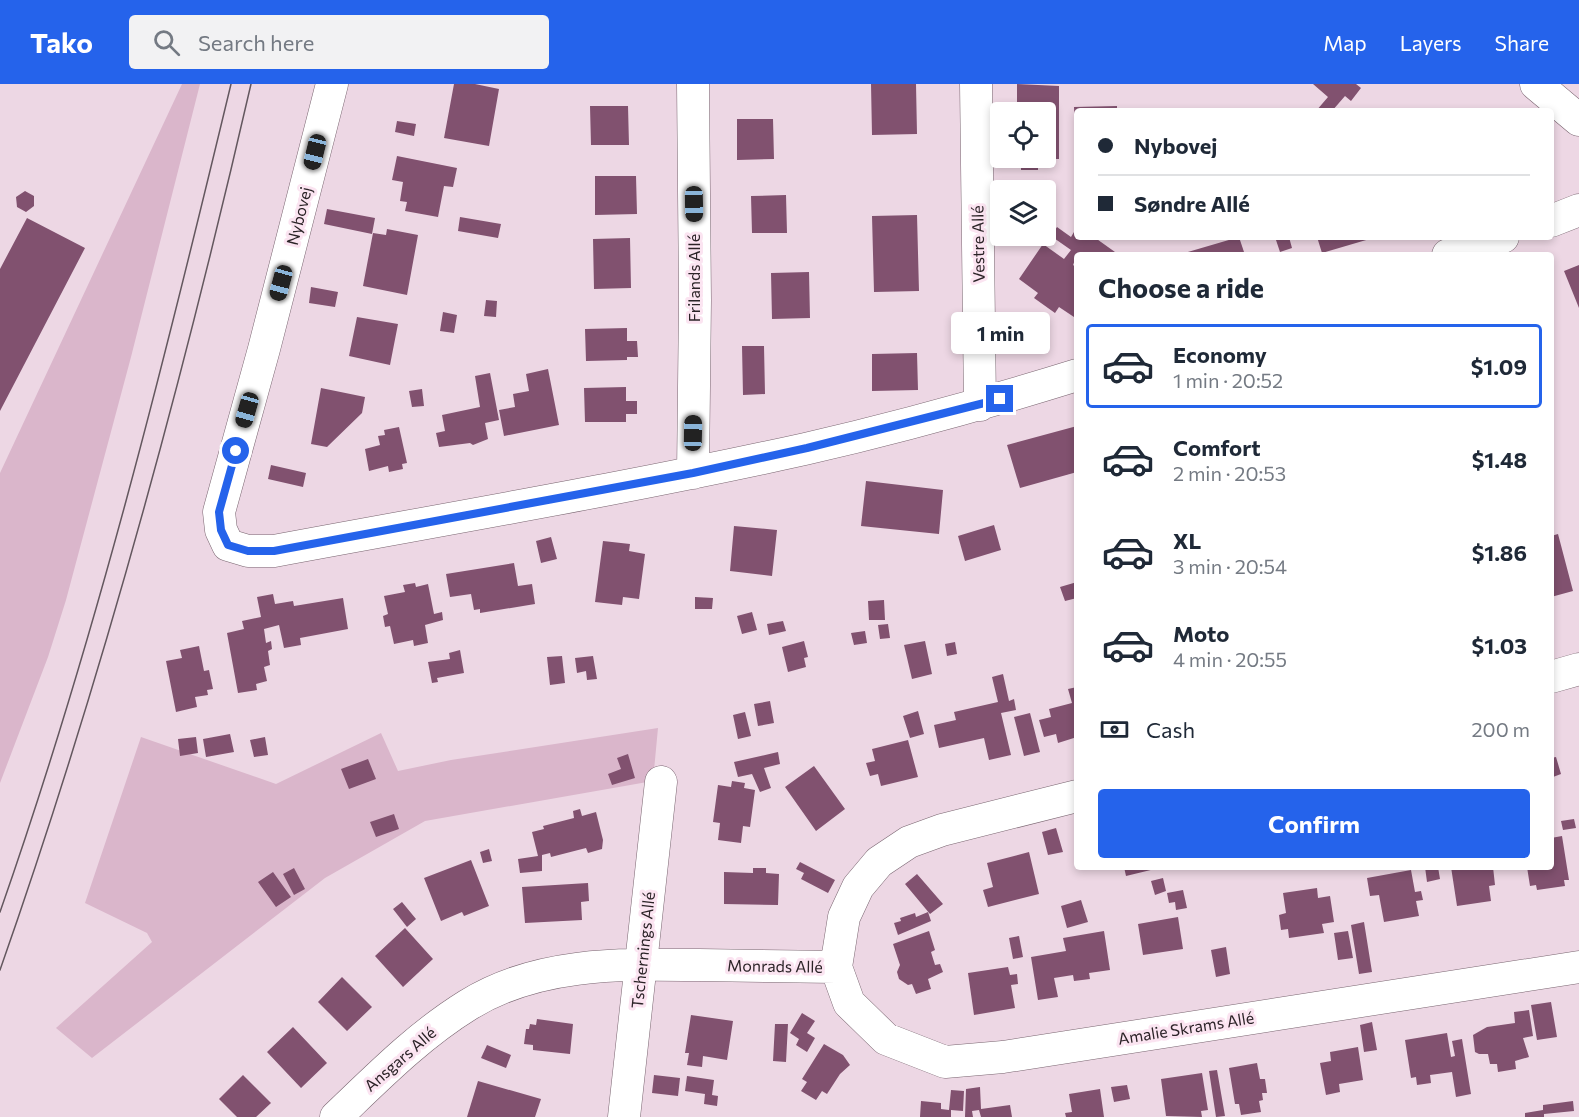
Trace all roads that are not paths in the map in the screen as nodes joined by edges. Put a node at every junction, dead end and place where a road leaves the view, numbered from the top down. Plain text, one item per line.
1 (332, 84) edge
2 (693, 84) edge
3 (976, 84) edge
4 (1536, 84) edge
5 (1579, 120) edge
6 (1579, 210) edge
7 (1554, 220) edge
8 (1494, 240) edge
9 (1457, 252) edge
10 (1074, 376) edge
11 (980, 405) junction
12 (693, 473) junction
13 (1579, 669) edge
14 (1554, 676) edge
15 (661, 782) dead end
16 (1074, 797) edge
17 (641, 964) junction
18 (836, 967) junction
19 (1579, 967) edge
20 (336, 1117) edge
21 (624, 1117) edge

1 - 12 street, Nybovej
2 - 12 street, Frilands Allé
3 - 11 street, Vestre Allé
4 - 5 street
6 - 7 street
8 - 9 street
10 - 11 street
11 - 12 street
13 - 14 street
15 - 17 street, Tschernings Allé
16 - 18 street, Monrads Allé
17 - 18 street, Monrads Allé
17 - 20 street, Ansgars Allé
17 - 21 street, Tschernings Allé
18 - 19 street, Amalie Skrams Allé

